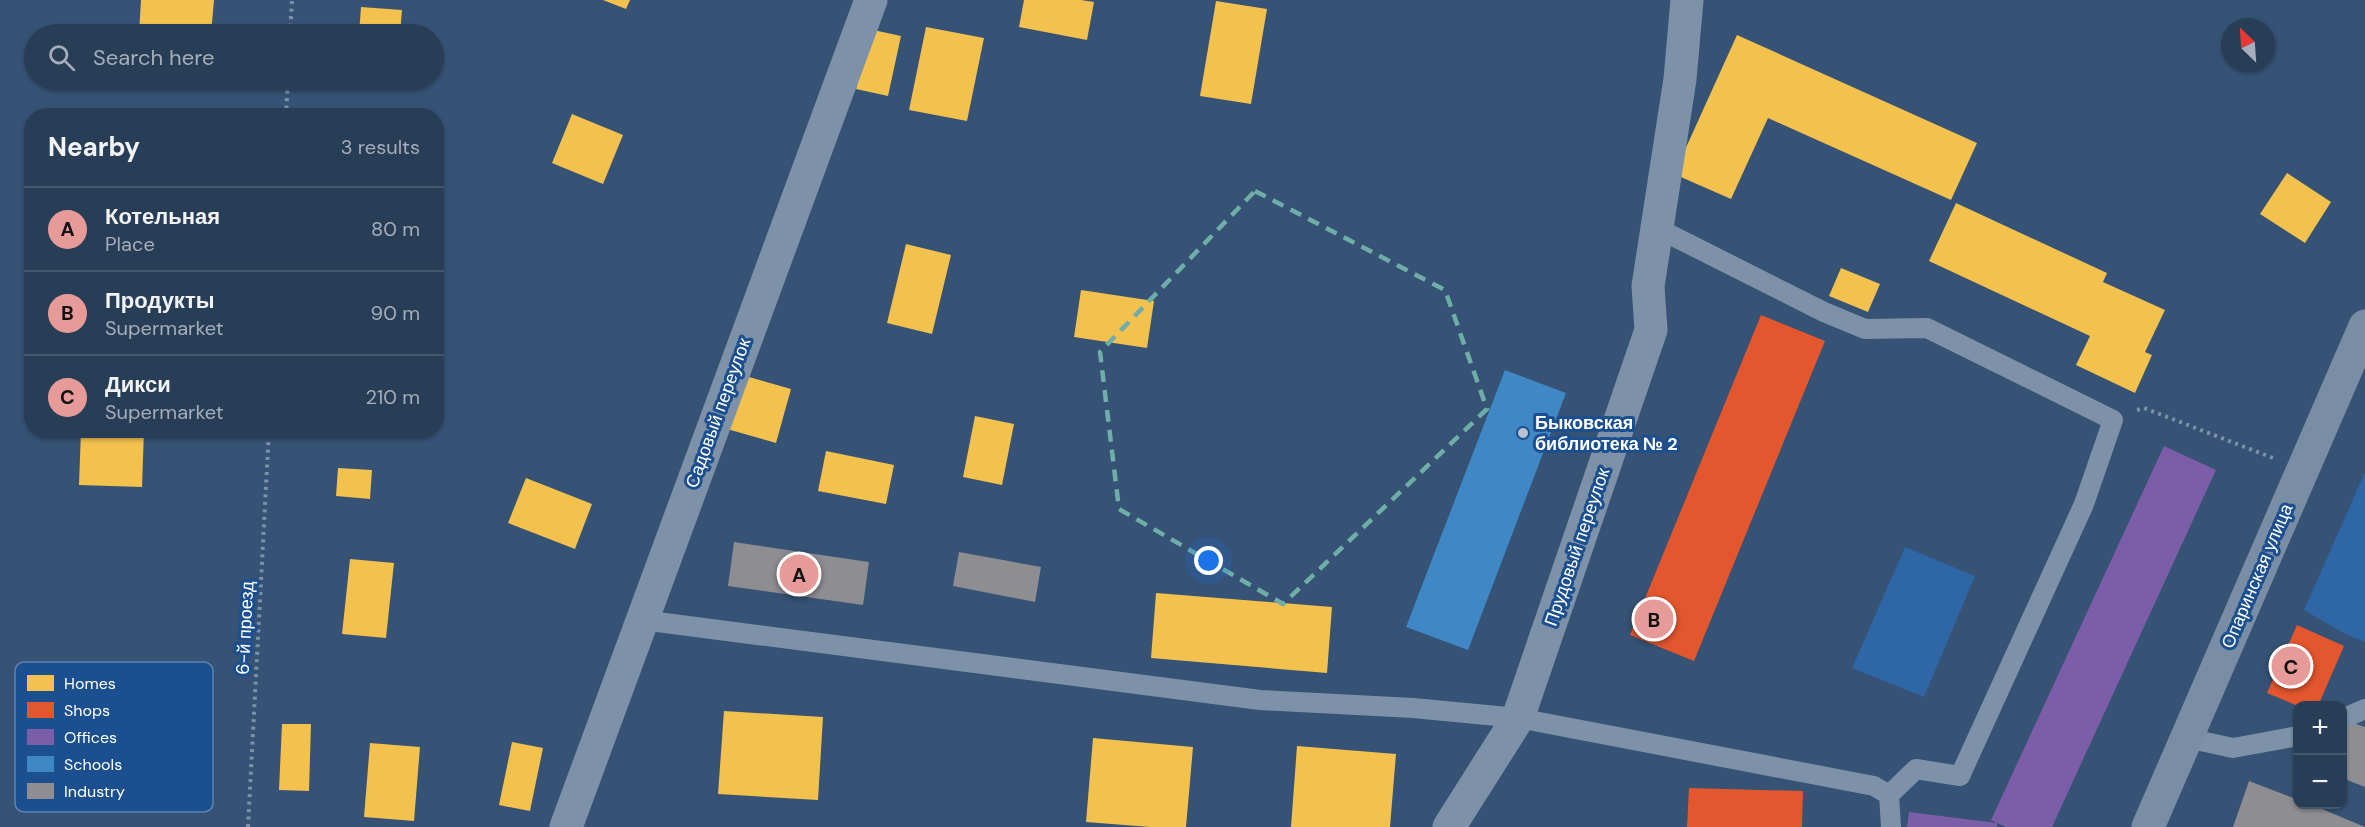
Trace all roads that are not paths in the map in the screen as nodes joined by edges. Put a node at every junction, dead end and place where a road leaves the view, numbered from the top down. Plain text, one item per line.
1 (871, 0) edge
2 (1687, 0) edge
3 (1657, 228) junction
4 (2365, 326) edge
5 (642, 620) junction
6 (2365, 709) edge
7 (2347, 717) edge
8 (1518, 718) junction
9 (2293, 737) edge
10 (2187, 738) junction
11 (1889, 795) junction
12 (566, 827) edge
13 (1449, 827) edge
14 (1891, 827) edge
15 (2148, 827) edge

1 - 5 street, Садовый переулок
2 - 3 street, Прудовый переулок
3 - 8 street, Прудовый переулок
3 - 11 lane
4 - 10 main road, Опаринская улица
5 - 8 lane
5 - 12 street, Садовый переулок
6 - 7 lane
8 - 11 lane
8 - 13 street, Прудовый переулок
9 - 10 lane
10 - 15 main road, Опаринская улица
11 - 14 lane

